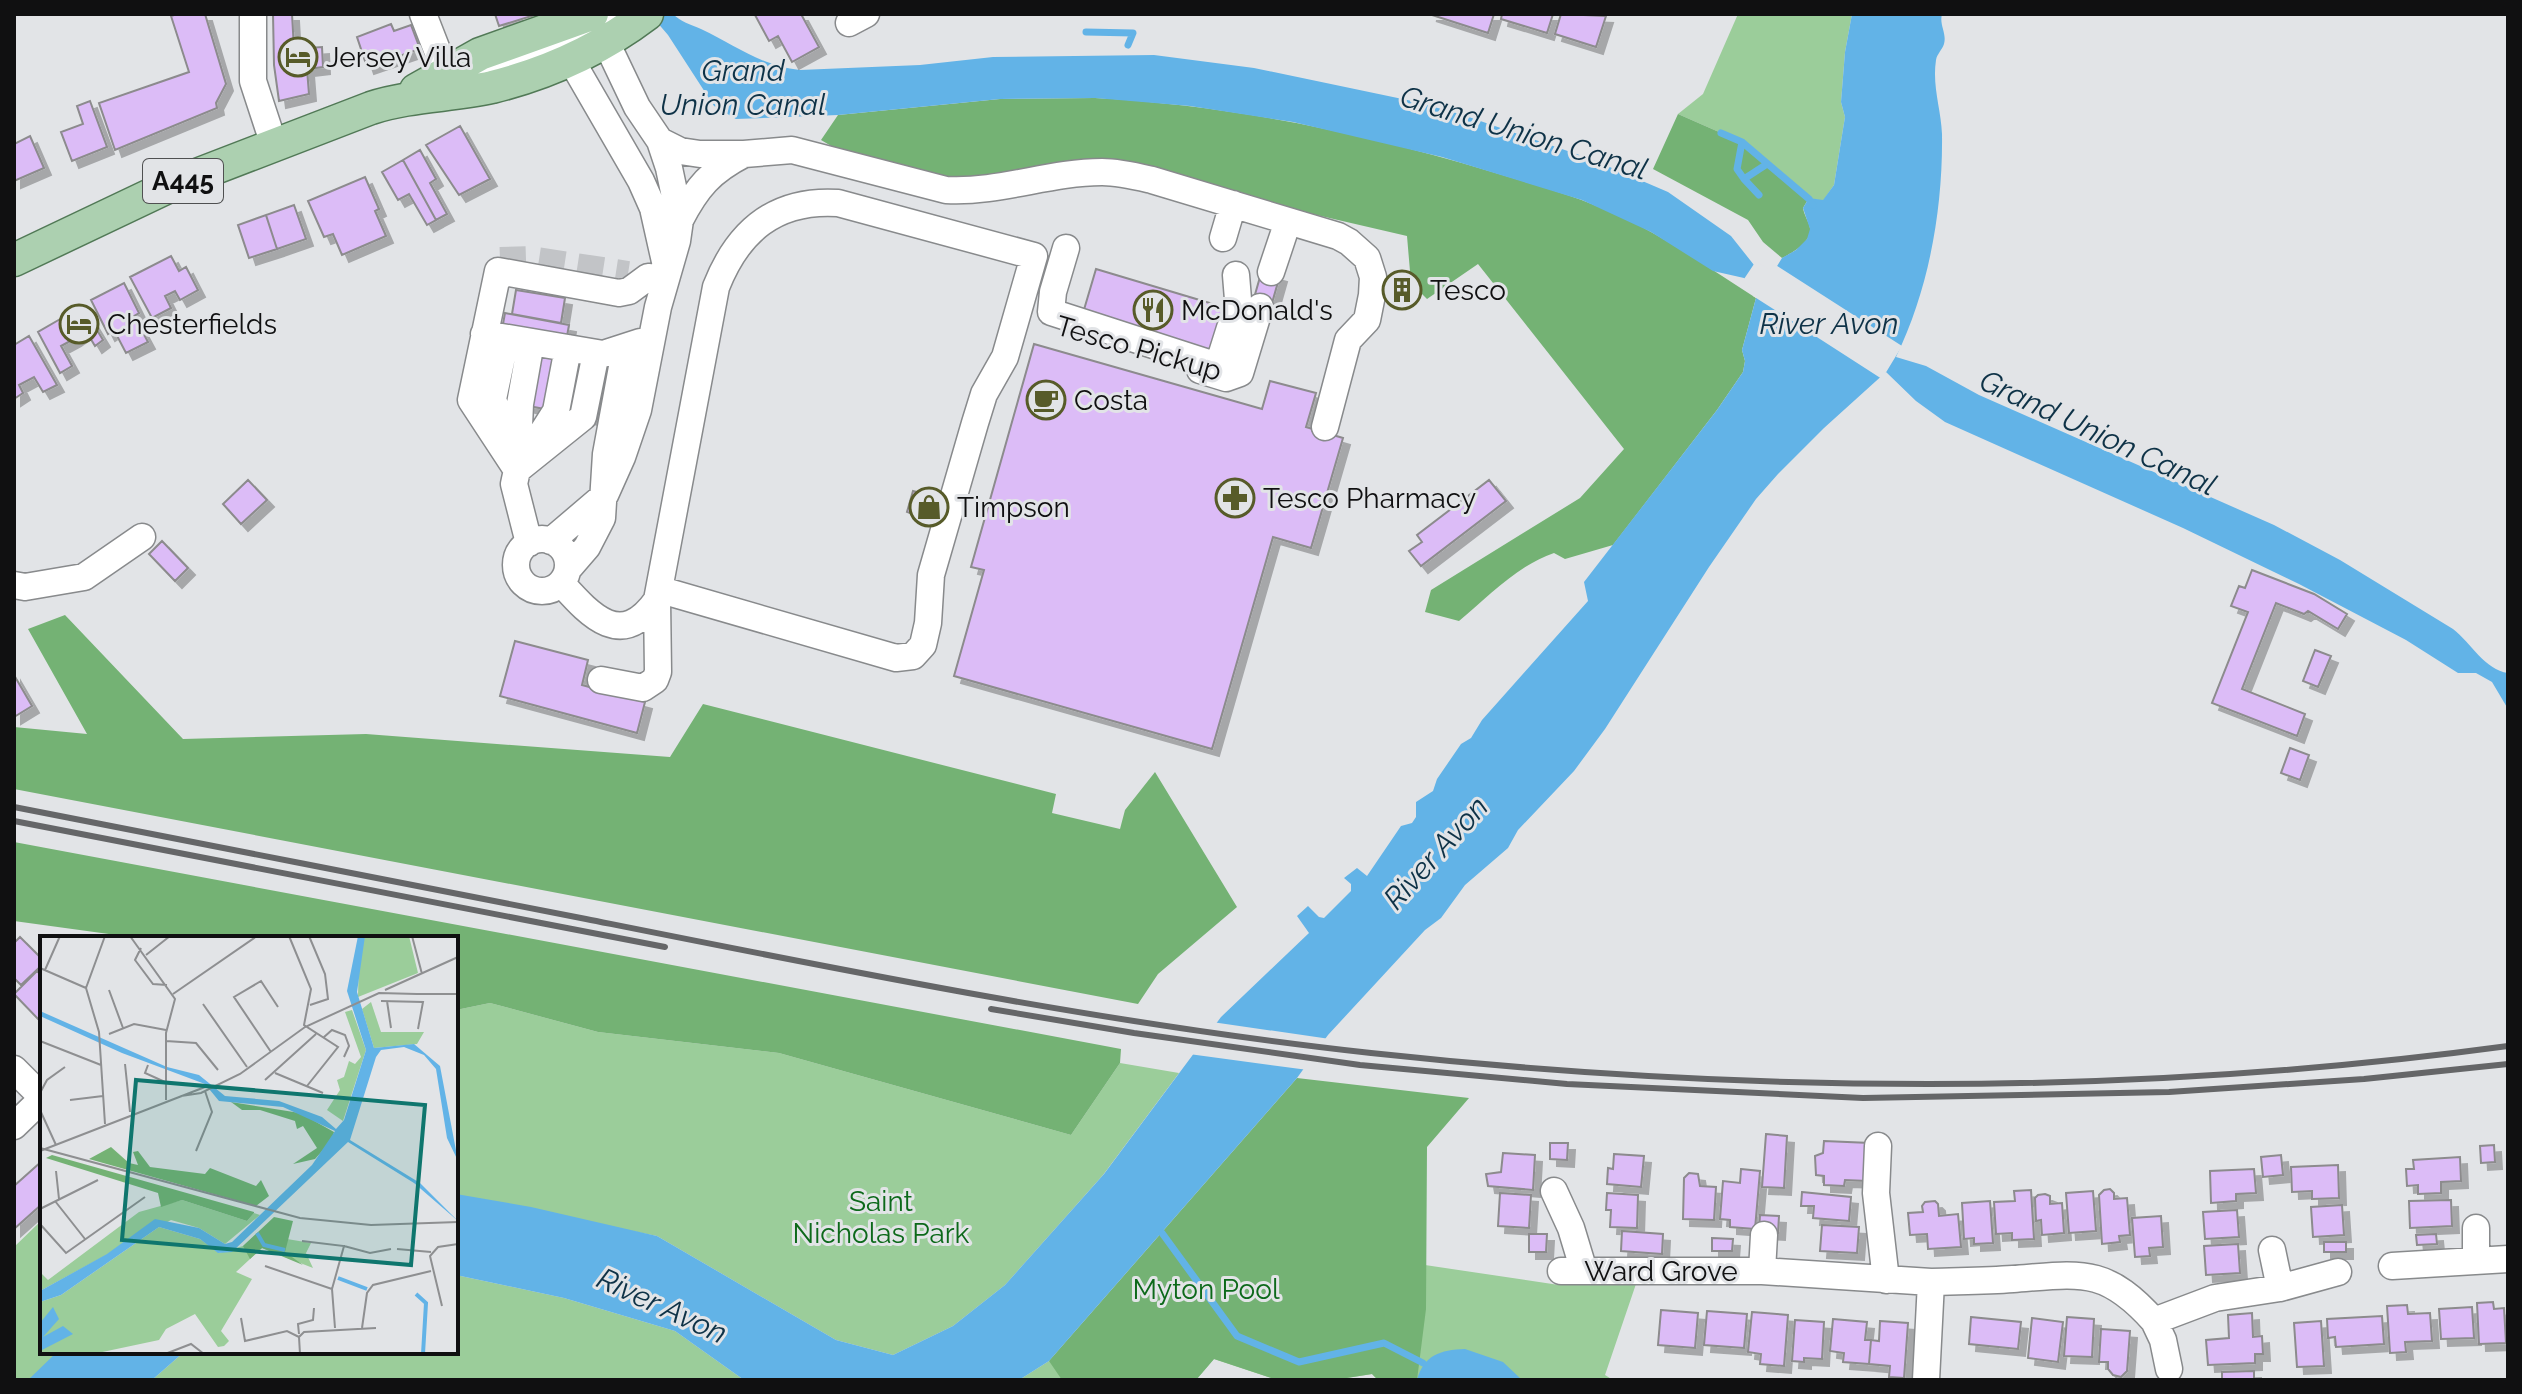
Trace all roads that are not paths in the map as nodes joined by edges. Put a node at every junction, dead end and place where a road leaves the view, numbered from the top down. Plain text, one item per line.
1 (253, 14) edge
2 (423, 14) edge
3 (645, 15) edge
4 (592, 34) edge
5 (446, 73) junction
6 (402, 98) junction
7 (660, 141) junction
8 (274, 145) junction
9 (732, 160) junction
10 (1233, 204) junction
11 (680, 220) junction
12 (1288, 221) junction
13 (1223, 238) dead end
14 (1066, 248) dead end
15 (14, 260) edge
16 (1271, 272) dead end
17 (652, 275) junction
18 (1236, 275) dead end
19 (1250, 308) junction
20 (1018, 312) junction
21 (507, 338) junction
22 (642, 341) junction
23 (568, 348) junction
24 (596, 353) junction
25 (1325, 427) dead end
26 (517, 470) junction
27 (605, 495) junction
28 (142, 537) dead end
29 (540, 542) junction
30 (564, 576) junction
31 (14, 585) edge
32 (659, 595) junction
33 (601, 680) dead end
34 (14, 1069) edge
35 (40, 1096) edge
36 (40, 1100) edge
37 (14, 1126) edge
38 (1878, 1146) dead end
39 (1554, 1191) dead end
40 (2476, 1228) dead end
41 (1764, 1235) dead end
42 (2272, 1250) dead end
43 (2508, 1259) edge
44 (2476, 1261) junction
45 (2392, 1266) dead end
46 (1762, 1271) junction
47 (2338, 1272) dead end
48 (1886, 1280) junction
49 (1931, 1282) junction
50 (2280, 1288) junction
51 (2154, 1321) junction
52 (2169, 1369) dead end
53 (1926, 1380) edge

1 - 8 street
2 - 5 street
3 - 4 main road, A445
4 - 5 main road, A445
4 - 6 main road, A445
4 - 7 street
4 - 17 street
5 - 6 main road, A445
6 - 8 main road, A445
7 - 9 street
7 - 11 street
8 - 15 main road, A445
9 - 10 street
9 - 11 street
10 - 12 street
10 - 13 street
11 - 17 street
12 - 16 street
12 - 25 street
14 - 19 street
17 - 21 street
17 - 22 street
18 - 19 street
19 - 20 street, Tesco Pickup
20 - 32 street
20 - 32 street
21 - 23 street
21 - 26 street
22 - 24 street
22 - 27 street
23 - 24 street
23 - 26 street
24 - 26 street
26 - 29 street
27 - 29 street
27 - 30 street
28 - 31 street
29 - 30 street
29 - 30 street
30 - 32 street
32 - 33 street
34 - 35 street
36 - 37 street
38 - 48 street
39 - 46 street, Ward Grove
40 - 44 street
41 - 46 street, Ward Grove
42 - 50 street
43 - 44 street
44 - 45 street
46 - 48 street, Ward Grove
47 - 50 street
48 - 49 street, Ward Grove
49 - 51 street, Ward Grove
49 - 53 street
50 - 51 street
51 - 52 street, Ward Grove

